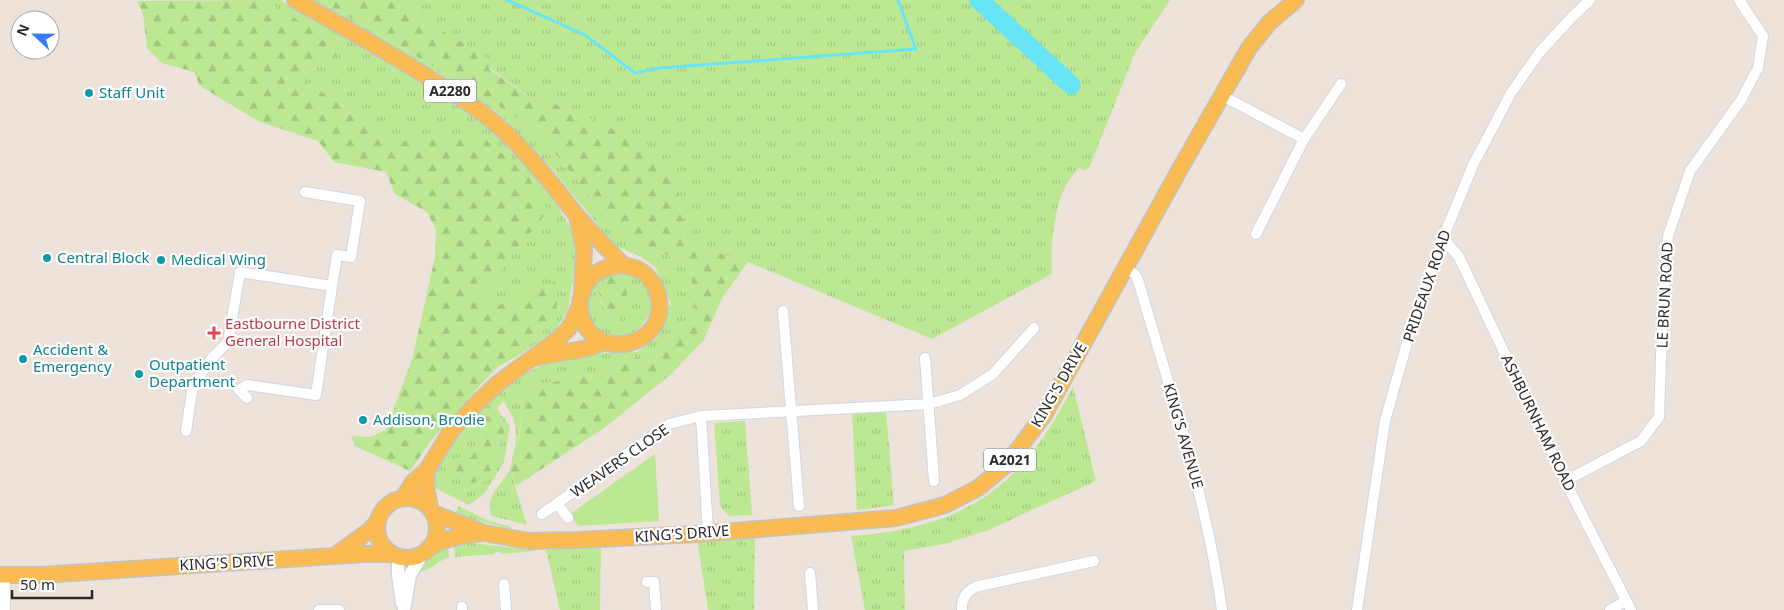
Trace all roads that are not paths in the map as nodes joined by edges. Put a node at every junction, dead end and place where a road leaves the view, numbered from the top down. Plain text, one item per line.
1 (295, 0) edge
2 (1296, 0) edge
3 (1590, 0) edge
4 (1739, 0) edge
5 (1341, 84) dead end
6 (1221, 95) junction
7 (1304, 140) junction
8 (305, 192) dead end
9 (577, 216) junction
10 (1256, 234) dead end
11 (1443, 238) junction
12 (623, 265) junction
13 (1126, 269) junction
14 (332, 286) junction
15 (581, 299) junction
16 (783, 311) dead end
17 (1034, 328) dead end
18 (605, 342) junction
19 (925, 358) dead end
20 (530, 359) junction
21 (247, 398) dead end
22 (929, 404) junction
23 (791, 411) junction
24 (701, 416) junction
25 (186, 431) dead end
26 (427, 470) junction
27 (934, 481) dead end
28 (1565, 481) junction
29 (403, 498) junction
30 (558, 504) junction
31 (799, 506) dead end
32 (431, 511) junction
33 (542, 514) dead end
34 (568, 518) dead end
35 (378, 521) junction
36 (708, 532) junction
37 (484, 533) junction
38 (425, 551) junction
39 (395, 555) junction
40 (335, 556) junction
41 (1094, 561) dead end
42 (810, 573) dead end
43 (2, 575) edge
44 (647, 582) dead end
45 (504, 584) dead end
46 (1628, 605) edge
47 (6, 610) edge
48 (319, 610) edge
49 (339, 610) edge
50 (403, 610) edge
51 (506, 610) edge
52 (656, 610) edge
53 (813, 610) edge
54 (962, 610) edge
55 (1222, 610) edge
56 (1357, 610) edge
57 (1610, 610) edge

1 - 9 main road, A2280
2 - 6 main road, KING'S DRIVE / A2021
3 - 11 street, PRIDEAUX ROAD
4 - 28 street, LE BRUN ROAD
5 - 7 street
6 - 7 street
6 - 13 main road, KING'S DRIVE / A2021
7 - 10 street
8 - 14 street
9 - 12 main road, A2280
9 - 15 main road, A2280
11 - 28 street, ASHBURNHAM ROAD
11 - 56 street, PRIDEAUX ROAD
12 - 15 main road, A2280
12 - 18 main road, A2280
13 - 36 main road, KING'S DRIVE / A2021
13 - 55 street, KING'S AVENUE
14 - 21 street
14 - 25 street
15 - 18 main road, A2280
15 - 20 main road, A2280
16 - 23 street
17 - 22 street, WEAVERS CLOSE
18 - 20 main road, A2280
19 - 22 street
20 - 26 main road, A2280
22 - 23 street, WEAVERS CLOSE
22 - 27 street
23 - 24 street, WEAVERS CLOSE
23 - 31 street
24 - 30 street, WEAVERS CLOSE
24 - 36 street
26 - 29 main road, A2280
26 - 32 main road
28 - 46 street, ASHBURNHAM ROAD
29 - 32 main road
29 - 35 main road
30 - 33 street, WEAVERS CLOSE
30 - 34 street
32 - 37 main road, KING'S DRIVE / A2021
32 - 38 main road
35 - 39 main road
35 - 40 main road
36 - 37 main road, KING'S DRIVE / A2021
37 - 38 main road, KING'S DRIVE / A2021
38 - 39 main road
38 - 50 street
39 - 40 main road, KING'S DRIVE
39 - 50 street
40 - 43 main road, KING'S DRIVE
41 - 54 street
42 - 53 street
43 - 47 street
44 - 52 street
45 - 51 street
46 - 57 street
48 - 49 street

